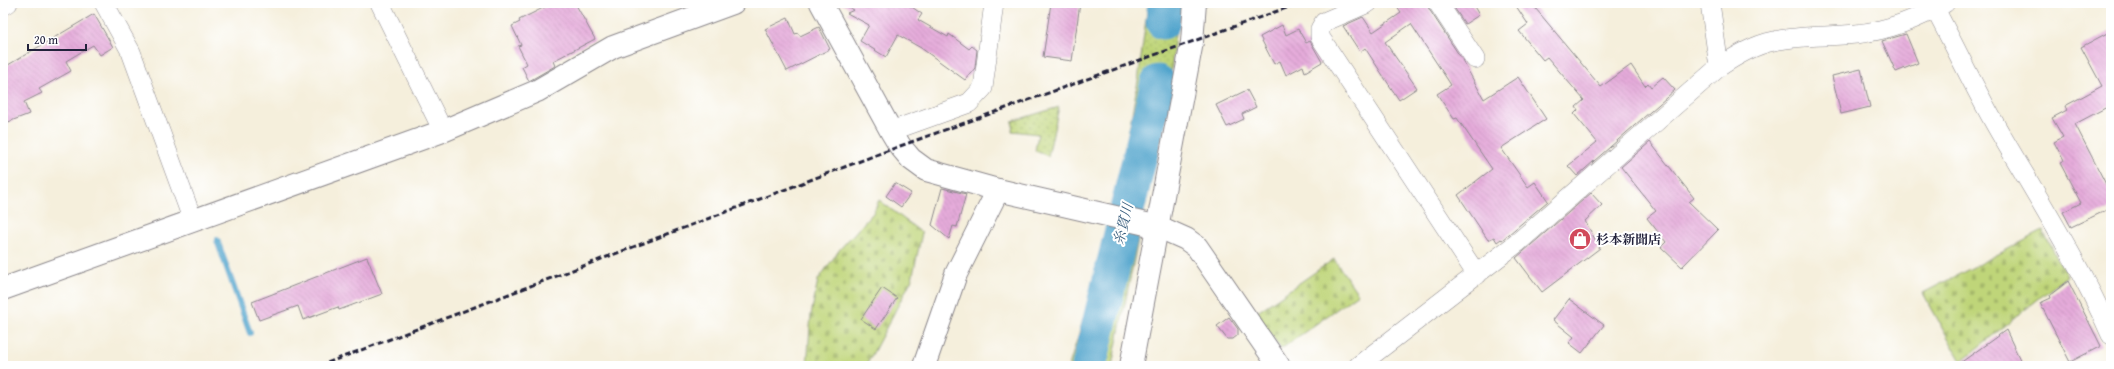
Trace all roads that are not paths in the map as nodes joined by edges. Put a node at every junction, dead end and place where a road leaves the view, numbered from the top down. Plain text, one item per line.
1 (8, 3) edge
2 (104, 3) edge
3 (380, 3) edge
4 (733, 3) edge
5 (821, 3) edge
6 (994, 3) edge
7 (1195, 3) edge
8 (1368, 3) edge
9 (1438, 3) edge
10 (1710, 3) edge
11 (3, 6) edge
12 (1940, 6) edge
13 (1474, 58) dead end
14 (1719, 67) junction
15 (443, 131) junction
16 (891, 131) junction
17 (998, 190) junction
18 (193, 221) junction
19 (1151, 226) junction
20 (1477, 275) junction
21 (3, 289) edge
22 (2105, 304) edge
23 (2111, 335) edge
24 (924, 366) edge
25 (1131, 366) edge
26 (1279, 366) edge
27 (1358, 366) edge

1 - 11 street
2 - 18 street
3 - 15 street
4 - 15 street
5 - 16 street
6 - 16 street
7 - 19 street
8 - 20 street
9 - 13 street
10 - 14 street
12 - 14 street
12 - 22 street
14 - 20 street
15 - 18 street
16 - 17 street
17 - 19 street
17 - 24 street
18 - 21 street
19 - 25 street
19 - 26 street
20 - 27 street
22 - 23 street

